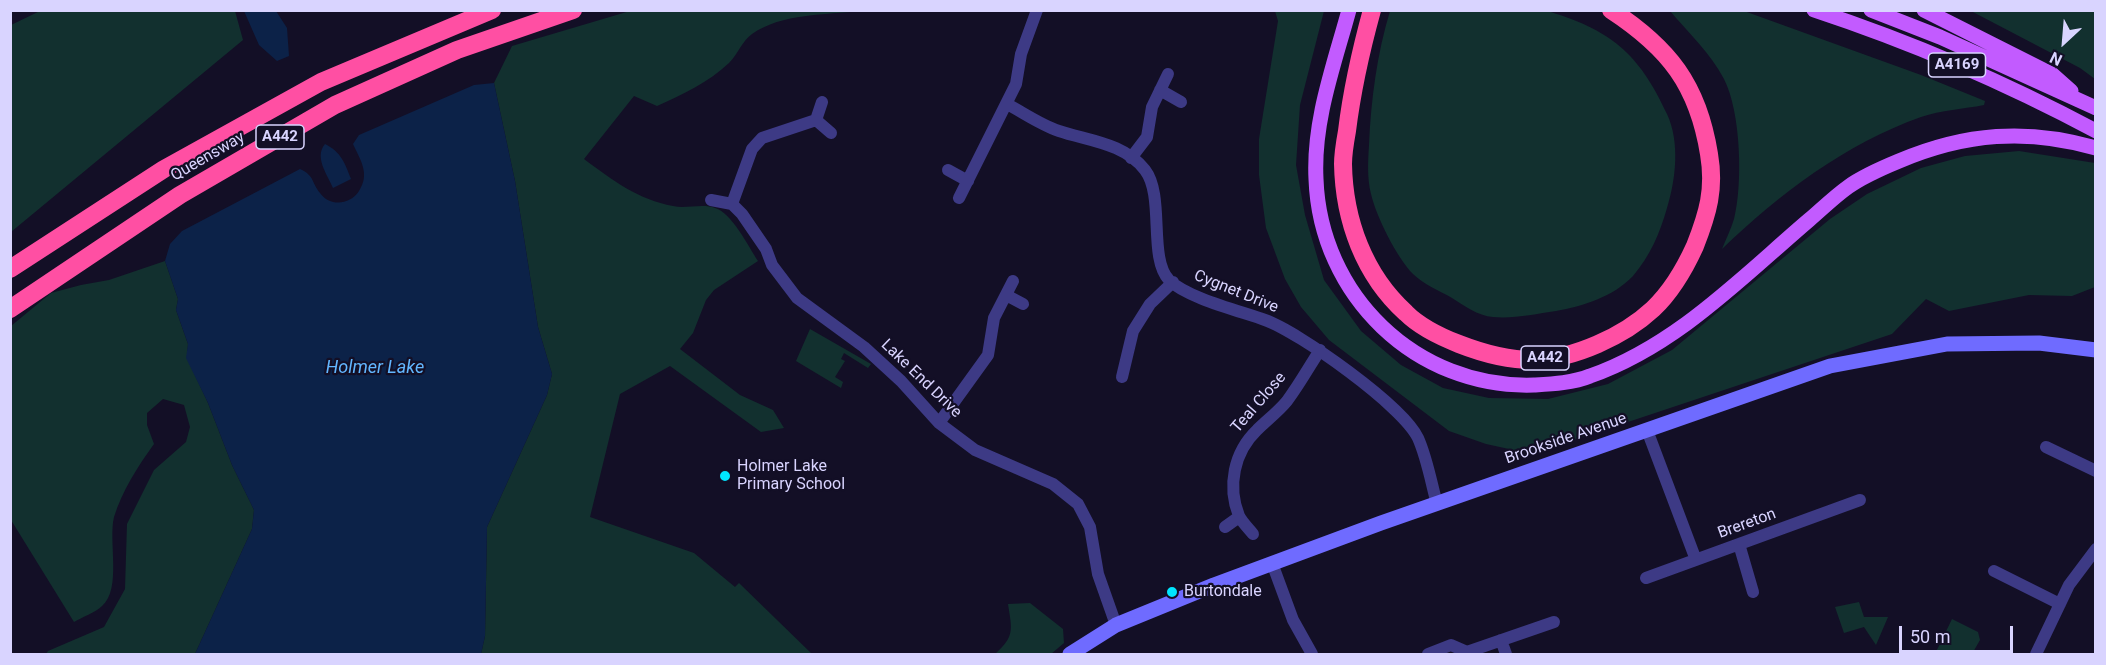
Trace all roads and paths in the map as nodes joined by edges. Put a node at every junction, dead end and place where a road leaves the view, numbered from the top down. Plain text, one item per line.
1 (492, 10) edge
2 (573, 10) edge
3 (1349, 10) edge
4 (1372, 10) edge
5 (1611, 10) edge
6 (1814, 10) edge
7 (1870, 10) edge
8 (1924, 10) edge
9 (1033, 12) edge
10 (1168, 74) dead end
11 (1160, 90) junction
12 (822, 102) dead end
13 (1181, 102) dead end
14 (1007, 104) junction
15 (2092, 106) edge
16 (816, 120) junction
17 (2096, 131) edge
18 (831, 133) dead end
19 (2096, 148) edge
20 (1131, 158) junction
21 (948, 170) dead end
22 (968, 181) junction
23 (959, 198) dead end
24 (711, 200) dead end
25 (732, 204) junction
26 (10, 269) edge
27 (1013, 280) dead end
28 (1173, 282) junction
29 (1006, 295) junction
30 (1023, 304) dead end
31 (10, 309) edge
32 (1320, 350) junction
33 (2096, 350) edge
34 (1122, 377) dead end
35 (939, 423) junction
36 (1647, 430) junction
37 (2046, 447) dead end
38 (2096, 471) edge
39 (1860, 500) dead end
40 (1437, 504) junction
41 (1239, 517) junction
42 (1225, 527) dead end
43 (1253, 534) dead end
44 (1739, 544) junction
45 (2096, 549) edge
46 (1696, 560) junction
47 (1272, 563) junction
48 (2091, 564) edge
49 (1994, 571) dead end
50 (1646, 578) dead end
51 (1753, 592) dead end
52 (2060, 604) junction
53 (1554, 621) dead end
54 (1116, 624) junction
55 (1501, 640) junction
56 (1070, 654) edge
57 (1312, 654) edge
58 (1428, 654) edge
59 (1506, 654) edge
60 (2036, 654) edge

1 - 26 highway, Queensway / A442
2 - 31 highway, Queensway / A442
3 - 19 main road
4 - 5 highway, A442
6 - 17 main road, A4169
7 - 15 main road, A4169
8 - 15 main road
9 - 14 street
10 - 11 street
11 - 13 street
11 - 20 street
12 - 16 street
14 - 20 street, Cygnet Drive
14 - 22 street
16 - 18 street
16 - 25 street
20 - 28 street, Cygnet Drive
21 - 22 street
22 - 23 street
24 - 25 street
25 - 35 street, Lake End Drive
27 - 29 street
28 - 32 street, Cygnet Drive
28 - 34 street
29 - 30 street
29 - 35 street
32 - 40 street, Cygnet Drive
32 - 41 street, Teal Close
33 - 36 street, Brookside Avenue
35 - 54 street, Lake End Drive
36 - 40 street, Brookside Avenue
36 - 46 street
37 - 38 street
39 - 44 street, Brereton
40 - 47 street, Brookside Avenue
41 - 42 street
41 - 43 street, Teal Close
44 - 46 street, Brereton
44 - 51 street
45 - 48 street
46 - 50 street, Brereton
47 - 54 street, Brookside Avenue
47 - 57 street
48 - 52 street
49 - 52 street
52 - 60 street
53 - 55 street
54 - 56 street, Brookside Avenue
55 - 58 street
55 - 59 street

